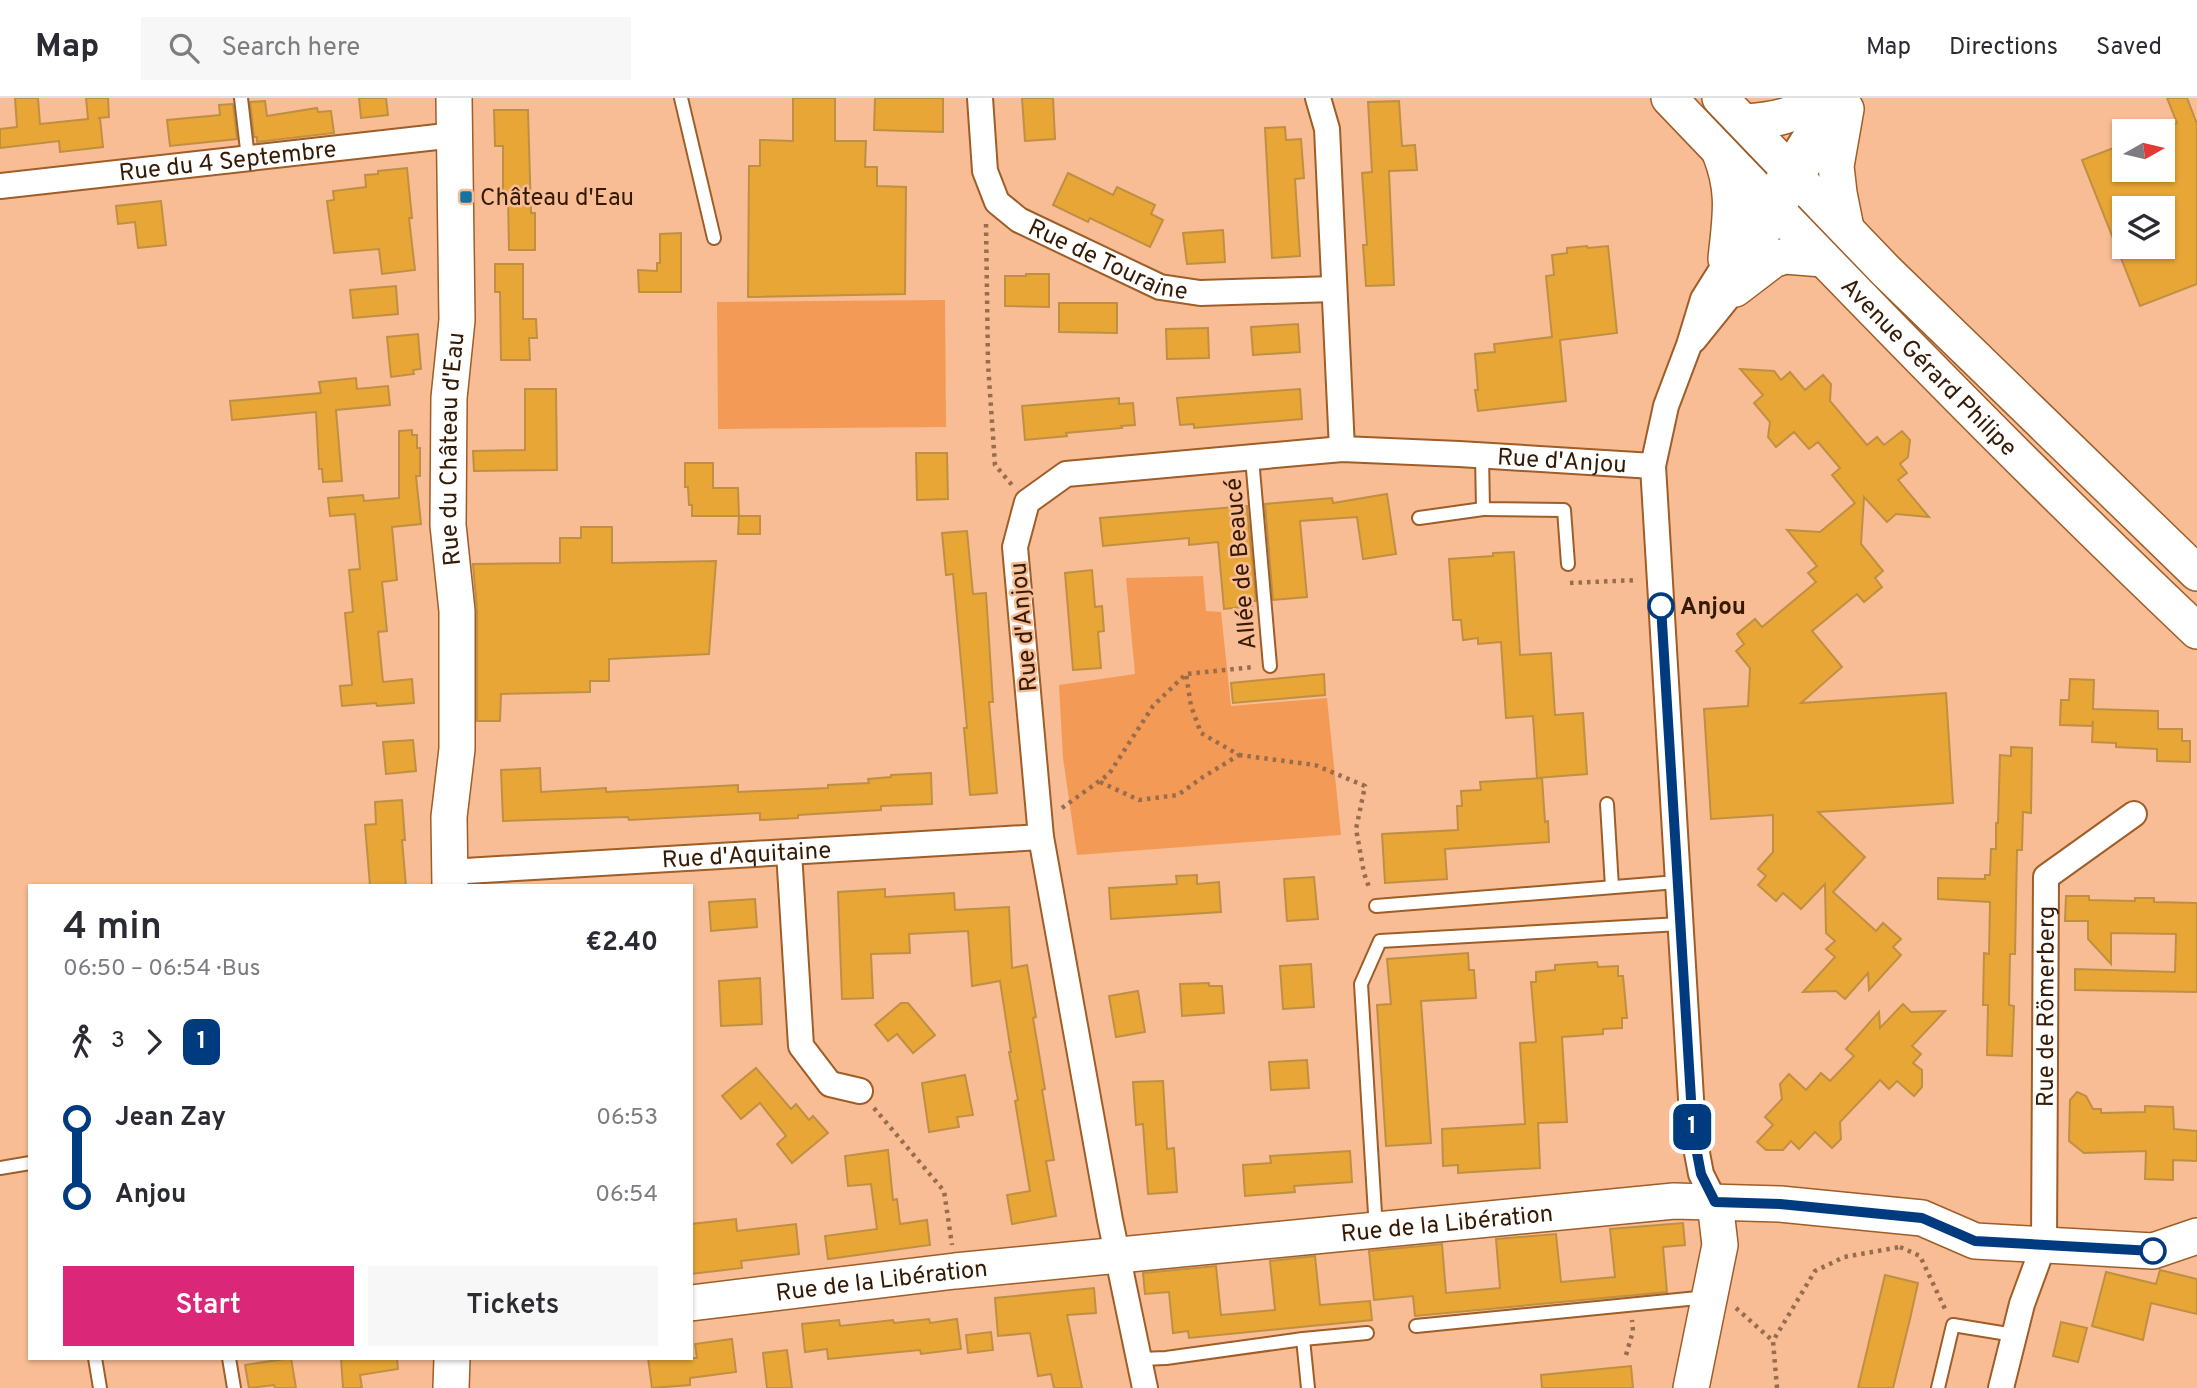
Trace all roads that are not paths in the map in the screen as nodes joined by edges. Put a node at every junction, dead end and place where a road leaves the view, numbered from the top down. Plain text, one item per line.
1 (242, 98) edge
2 (454, 98) edge
3 (681, 98) edge
4 (981, 98) edge
5 (1318, 98) edge
6 (1837, 101) edge
7 (1679, 108) edge
8 (1732, 110) edge
9 (455, 135) junction
10 (1720, 153) junction
11 (248, 159) junction
12 (1797, 173) junction
13 (0, 186) edge
14 (1768, 207) junction
15 (1846, 228) junction
16 (714, 238) dead end
17 (1823, 259) junction
18 (1886, 271) junction
19 (1731, 274) junction
20 (1334, 289) junction
21 (1342, 449) junction
22 (1482, 456) junction
23 (1252, 458) junction
24 (1653, 467) junction
25 (1483, 509) junction
26 (1419, 518) dead end
27 (1568, 564) road end
28 (2197, 573) edge
29 (2197, 631) edge
30 (1270, 666) road end
31 (1607, 804) dead end
32 (2134, 814) dead end
33 (1041, 837) junction
34 (789, 852) junction
35 (449, 879) edge
36 (1677, 882) junction
37 (1612, 887) junction
38 (1376, 906) road end
39 (1680, 924) junction
40 (860, 1091) road end
41 (28, 1163) edge
42 (0, 1168) edge
43 (1715, 1202) junction
44 (1376, 1230) junction
45 (2197, 1236) edge
46 (2044, 1244) junction
47 (1117, 1256) junction
48 (1710, 1297) junction
49 (693, 1303) edge
50 (1416, 1326) dead end
51 (1367, 1333) dead end
52 (2014, 1335) junction
53 (1303, 1339) junction
54 (1140, 1359) junction
55 (95, 1360) edge
56 (229, 1360) edge
57 (452, 1360) edge
58 (100, 1388) edge
59 (234, 1388) edge
60 (451, 1388) edge
61 (1145, 1388) edge
62 (1308, 1388) edge
63 (1691, 1388) edge
64 (1938, 1388) edge
65 (2001, 1388) edge

1 - 11 lane
2 - 9 street, Rue du Château d'Eau
3 - 16 lane
4 - 20 street, Rue de Touraine
5 - 20 street
6 - 8 street
6 - 12 street
6 - 15 street
7 - 10 street, Avenue Gérard Philipe
7 - 12 street
8 - 12 street, Avenue Gérard Philipe
9 - 11 street, Rue du 4 Septembre
9 - 35 street, Rue du Château d'Eau
10 - 14 street, Avenue Gérard Philipe
10 - 19 street
11 - 13 street, Rue du 4 Septembre
12 - 14 street
12 - 15 street, Avenue Gérard Philipe
14 - 17 street, Avenue Gérard Philipe
14 - 18 street
14 - 19 street
15 - 18 street, Avenue Gérard Philipe
17 - 19 street
17 - 29 street, Avenue Gérard Philipe
18 - 28 street, Avenue Gérard Philipe
19 - 24 street
20 - 21 street
21 - 22 street, Rue d'Anjou
21 - 23 street, Rue d'Anjou
22 - 24 street, Rue d'Anjou
22 - 25 lane
23 - 30 lane, Allée de Beaucé
23 - 33 street, Rue d'Anjou
24 - 36 street
25 - 26 lane
25 - 27 lane
31 - 37 lane
32 - 46 street, Rue de Römerberg
33 - 34 street, Rue d'Aquitaine
33 - 47 street, Rue d'Anjou
34 - 35 street, Rue d'Aquitaine
34 - 40 street
36 - 37 lane
36 - 39 street
37 - 38 lane
39 - 43 street
39 - 44 lane
41 - 42 lane
43 - 44 street, Rue de la Libération
43 - 46 street, Rue de la Libération
43 - 48 street
44 - 47 street, Rue de la Libération
45 - 46 street, Rue de la Libération
46 - 52 street
47 - 49 street, Rue de la Libération
47 - 54 street, Rue d'Anjou
48 - 50 lane
48 - 63 street
51 - 53 lane
52 - 64 lane
52 - 65 street
53 - 54 lane
53 - 62 lane
54 - 61 street, Rue d'Anjou
55 - 58 lane
56 - 59 lane
57 - 60 street

